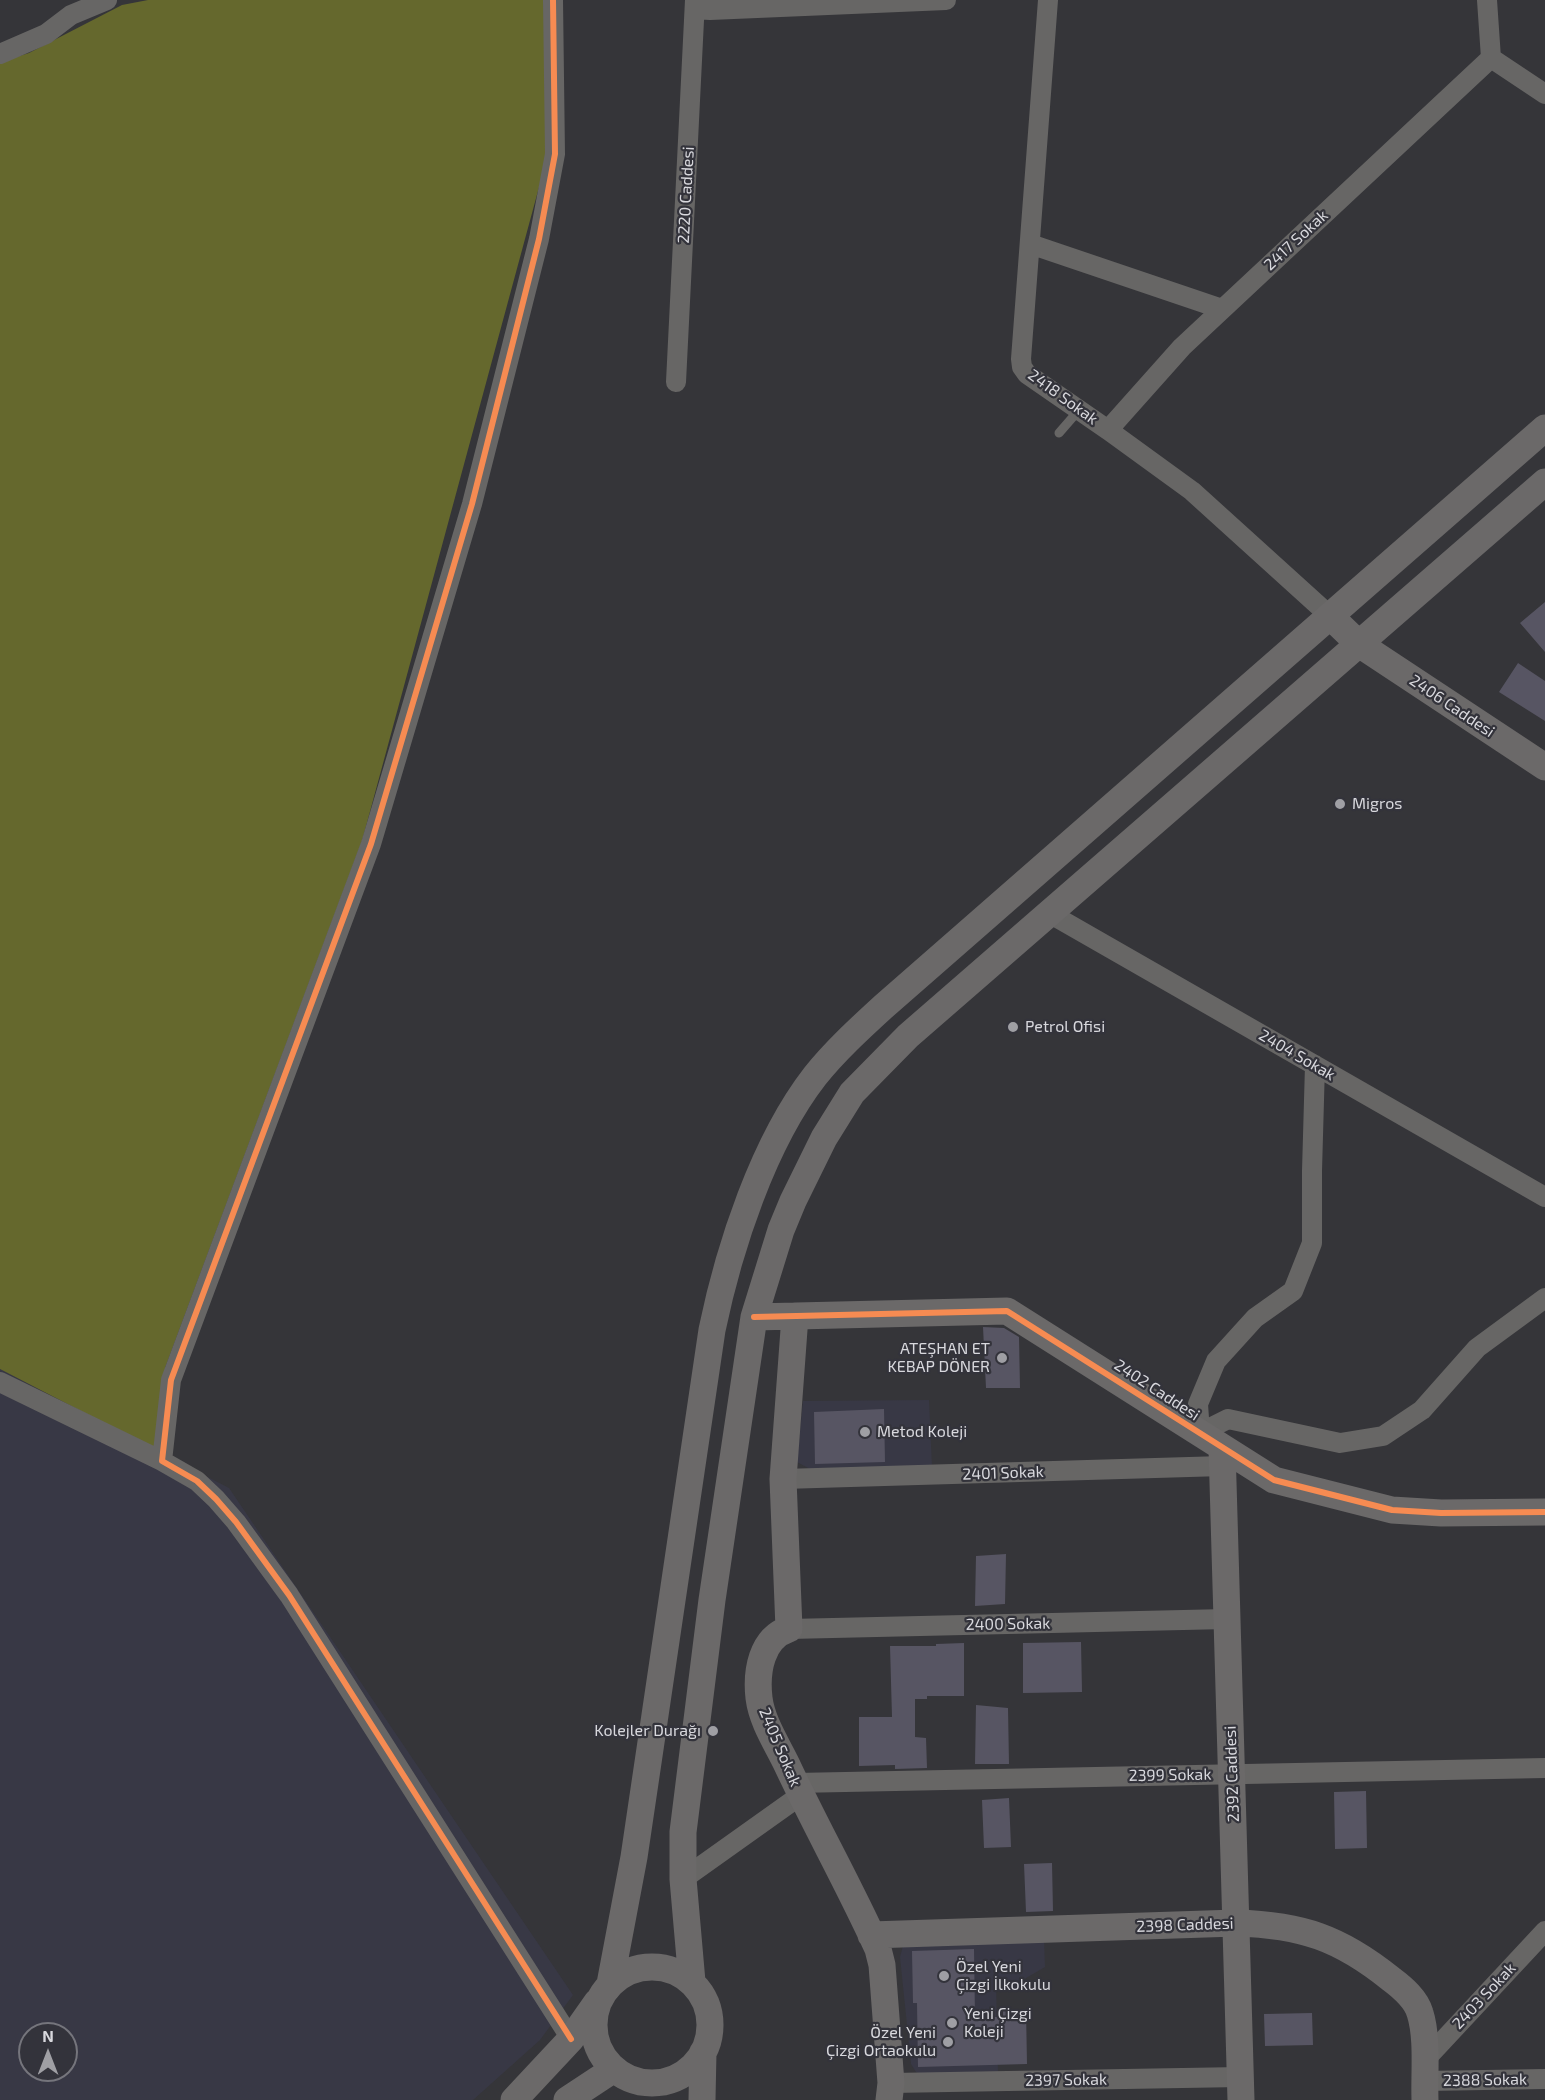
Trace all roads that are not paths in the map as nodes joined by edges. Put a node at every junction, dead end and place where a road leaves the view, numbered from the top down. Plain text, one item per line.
1 (107, 0) edge
2 (553, 0) edge
3 (946, 0) edge
4 (1048, 0) edge
5 (1487, 0) edge
6 (695, 5) edge
7 (0, 54) edge
8 (1491, 58) junction
9 (1545, 94) edge
10 (1030, 244) junction
11 (1222, 309) junction
12 (676, 382) dead end
13 (1079, 410) junction
14 (1545, 428) edge
15 (1108, 430) junction
16 (1059, 433) dead end
17 (1545, 482) edge
18 (1330, 616) junction
19 (1359, 644) junction
20 (1545, 768) edge
21 (1049, 913) junction
22 (1315, 1065) junction
23 (1545, 1197) edge
24 (1545, 1298) edge
25 (795, 1316) junction
26 (754, 1317) junction
27 (0, 1382) edge
28 (1215, 1449) junction
29 (162, 1461) junction
30 (783, 1479) junction
31 (1545, 1512) edge
32 (1227, 1619) junction
33 (789, 1629) junction
34 (1545, 1767) edge
35 (1232, 1774) junction
36 (798, 1789) junction
37 (683, 1879) junction
38 (1236, 1923) junction
39 (1545, 1931) edge
40 (871, 1935) junction
41 (692, 1982) junction
42 (605, 1992) junction
43 (571, 2039) junction
44 (703, 2052) junction
45 (1545, 2079) edge
46 (1424, 2081) edge
47 (628, 2083) edge
48 (1241, 2089) edge
49 (890, 2092) edge
50 (514, 2100) edge
51 (567, 2100) edge
52 (702, 2100) edge

1 - 7 street
2 - 29 street
3 - 6 street
4 - 10 street, 2418 Sokak
5 - 8 street
6 - 12 street, 2220 Caddesi
8 - 9 street
8 - 11 street, 2417 Sokak
10 - 11 street
10 - 13 street, 2418 Sokak
11 - 15 street, 2417 Sokak
13 - 15 street, 2418 Sokak
13 - 16 lane
14 - 18 main road
15 - 18 street, 2418 Sokak
17 - 19 main road
18 - 19 main road, 2406 Caddesi
18 - 42 main road
19 - 20 main road, 2406 Caddesi
19 - 21 main road
21 - 22 street, 2404 Sokak
21 - 26 main road
22 - 23 street, 2404 Sokak
22 - 28 street
24 - 28 street
25 - 26 main road, 2402 Caddesi
25 - 28 main road, 2402 Caddesi
25 - 30 main road
26 - 37 main road
27 - 29 street
28 - 30 street, 2401 Sokak
28 - 31 main road, 2402 Caddesi
28 - 32 main road, 2392 Caddesi
29 - 43 street
30 - 33 main road
32 - 33 street, 2400 Sokak
32 - 35 main road, 2392 Caddesi
33 - 36 main road, 2405 Sokak
34 - 35 street, 2399 Sokak
35 - 36 street, 2399 Sokak
35 - 38 main road, 2392 Caddesi
36 - 37 street
36 - 40 main road, 2405 Sokak
37 - 41 main road
38 - 40 main road, 2398 Caddesi
38 - 46 main road, 2398 Caddesi
38 - 48 main road, 2392 Caddesi
39 - 46 street, 2403 Sokak
40 - 49 main road, 2405 Sokak
41 - 42 main road
41 - 44 main road
42 - 43 main road
42 - 47 main road
43 - 50 main road
44 - 47 main road
44 - 52 main road
45 - 46 street, 2388 Sokak
47 - 51 main road
48 - 49 street, 2397 Sokak

